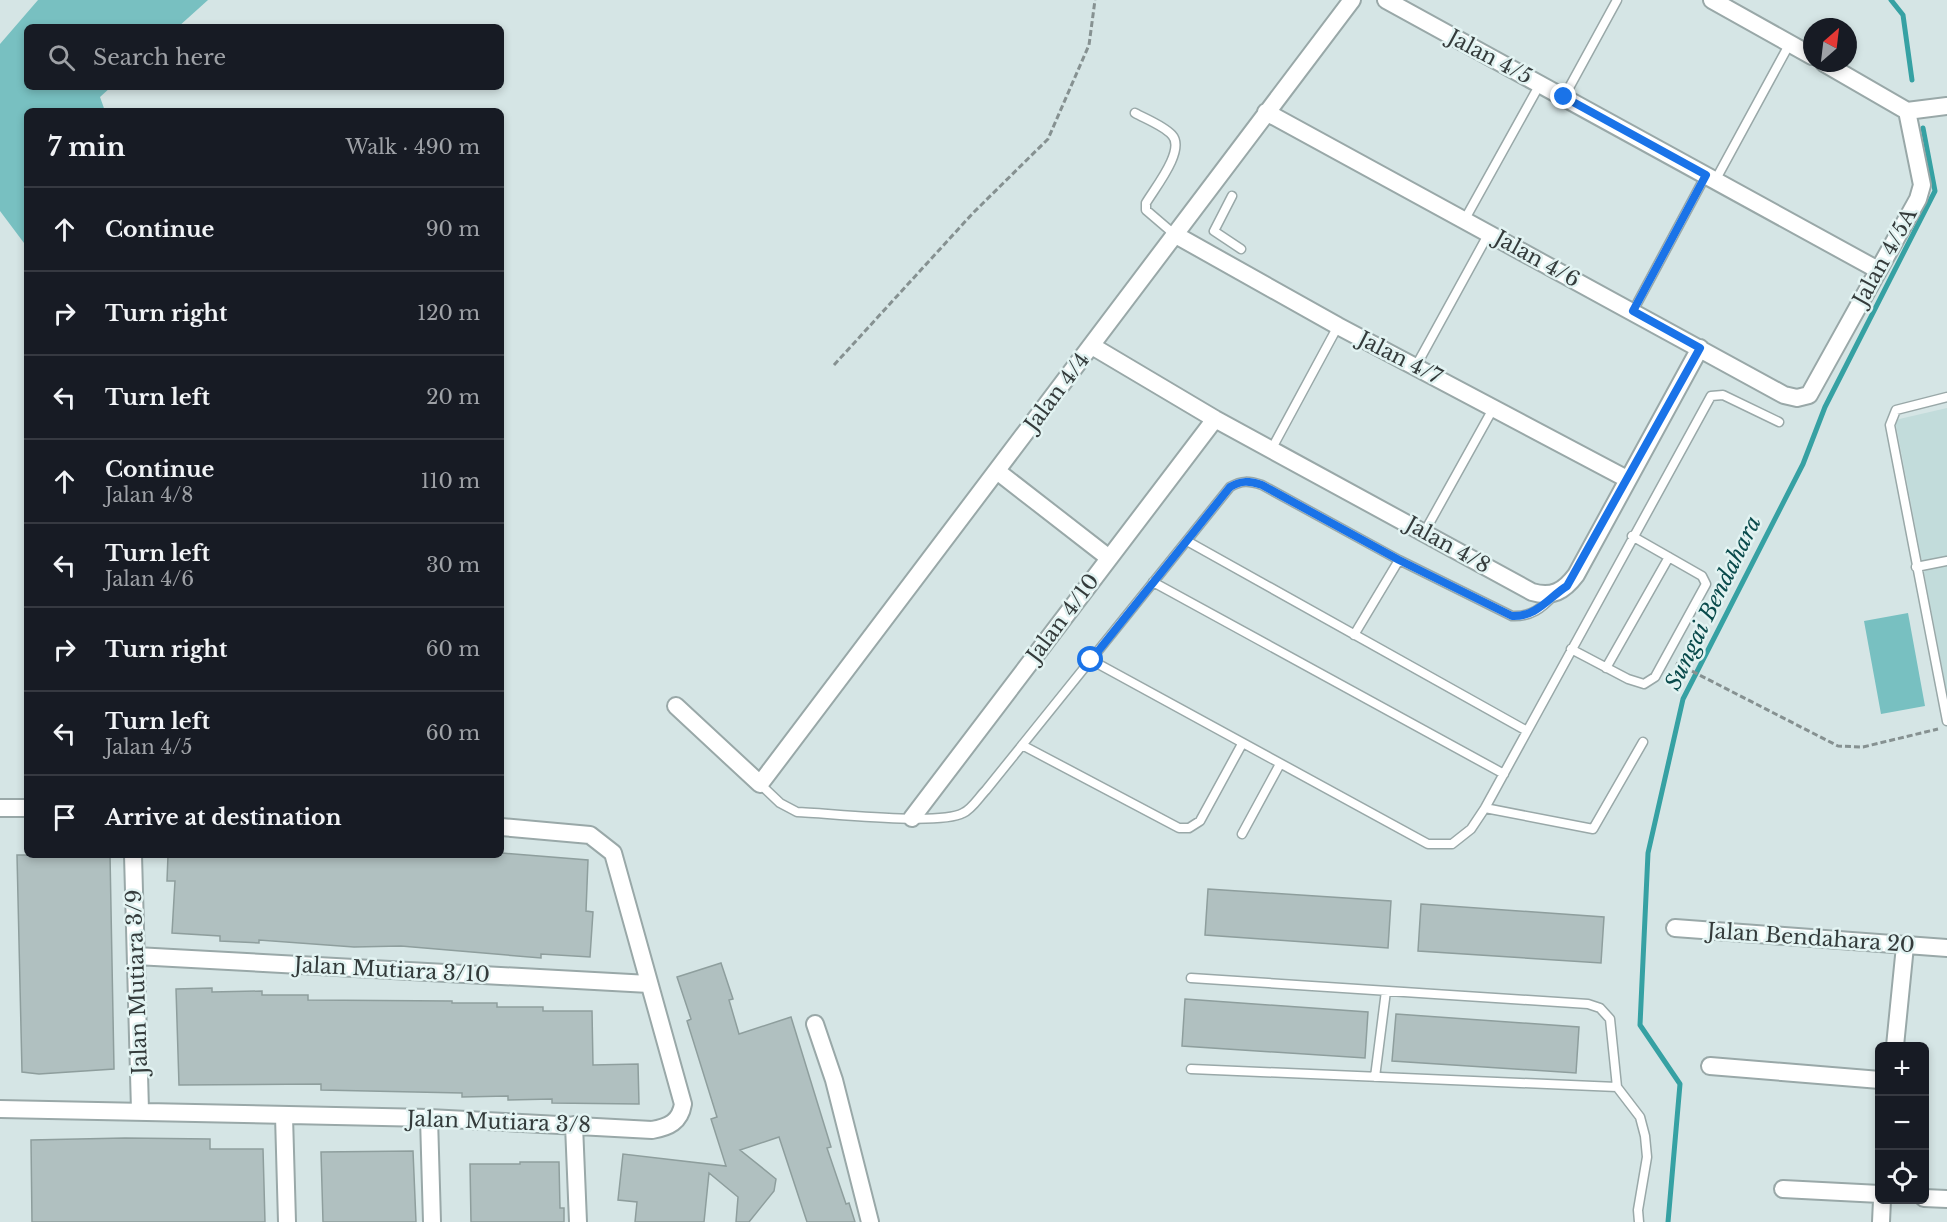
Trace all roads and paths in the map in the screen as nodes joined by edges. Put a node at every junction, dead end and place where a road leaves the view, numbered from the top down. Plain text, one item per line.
1 (1095, 0) edge
2 (1352, 0) edge
3 (1386, 0) edge
4 (1617, 0) edge
5 (1712, 0) edge
6 (1790, 43) junction
7 (1803, 51) edge
8 (1840, 72) edge
9 (1540, 84) junction
10 (1564, 97) junction
11 (1947, 106) edge
12 (1907, 111) junction
13 (1266, 112) junction
14 (1135, 113) dead end
15 (1711, 177) junction
16 (1232, 196) dead end
17 (1465, 219) junction
18 (1489, 232) junction
19 (1174, 234) junction
20 (1226, 240) junction
21 (1241, 249) dead end
22 (1216, 257) junction
23 (1878, 270) junction
24 (1633, 311) junction
25 (1338, 326) junction
26 (1092, 346) junction
27 (1700, 348) junction
28 (834, 364) dead end
29 (1416, 366) junction
30 (1809, 395) joint
31 (1947, 397) edge
32 (1494, 406) junction
33 (1215, 419) junction
34 (1779, 422) dead end
35 (1271, 450) junction
36 (997, 471) junction
37 (1627, 479) junction
38 (1425, 531) junction
39 (1632, 536) junction
40 (1186, 540) junction
41 (1669, 557) junction
42 (1109, 558) junction
43 (1399, 560) junction
44 (1947, 561) edge
45 (1916, 567) junction
46 (1153, 582) junction
47 (1555, 594) junction
48 (1354, 635) junction
49 (1571, 649) junction
50 (1091, 660) junction
51 (1676, 663) dead end
52 (1606, 668) junction
53 (676, 706) dead end
54 (1947, 721) edge
55 (1947, 727) edge
56 (1527, 731) junction
57 (1642, 742) dead end
58 (1242, 744) junction
59 (1022, 745) junction
60 (1280, 764) junction
61 (1504, 774) junction
62 (760, 784) junction
63 (0, 807) edge
64 (24, 808) edge
65 (1485, 808) junction
66 (912, 818) junction
67 (504, 827) edge
68 (1242, 834) dead end
69 (133, 858) edge
70 (1675, 928) dead end
71 (1905, 946) junction
72 (1947, 948) edge
73 (136, 956) junction
74 (1191, 978) dead end
75 (648, 984) junction
76 (1386, 991) junction
77 (815, 1024) dead end
78 (1895, 1042) edge
79 (1710, 1066) dead end
80 (1191, 1069) dead end
81 (1375, 1077) junction
82 (1875, 1080) edge
83 (1617, 1087) junction
84 (0, 1108) edge
85 (141, 1110) junction
86 (284, 1116) junction
87 (429, 1118) junction
88 (574, 1125) junction
89 (1783, 1189) dead end
90 (1875, 1194) edge
91 (1929, 1198) edge
92 (1947, 1199) edge
93 (1882, 1204) edge
94 (287, 1222) edge
95 (432, 1222) edge
96 (578, 1222) edge
97 (870, 1222) edge
98 (1639, 1222) edge
99 (1881, 1222) edge

1 - 28 path
2 - 13 street, Jalan 4/4
3 - 9 street, Jalan 4/5
4 - 10 lane
5 - 6 street
6 - 7 street
6 - 15 lane
8 - 12 street
9 - 10 street, Jalan 4/5
9 - 17 lane
10 - 15 street, Jalan 4/5
11 - 12 street
12 - 23 street, Jalan 4/5A
13 - 17 street, Jalan 4/6
13 - 19 street, Jalan 4/4
14 - 19 lane
15 - 23 street, Jalan 4/5
15 - 24 lane
16 - 20 lane
17 - 18 street, Jalan 4/6
18 - 24 street, Jalan 4/6
18 - 29 lane
19 - 22 street, Jalan 4/7
19 - 26 street, Jalan 4/4
20 - 21 lane
20 - 22 lane
22 - 25 street, Jalan 4/7
23 - 30 street, Jalan 4/5A
24 - 27 street, Jalan 4/6
25 - 29 street, Jalan 4/7
25 - 35 lane
26 - 33 street, Jalan 4/8
26 - 36 street, Jalan 4/4
27 - 30 street, Jalan 4/6
27 - 37 street
29 - 32 street, Jalan 4/7
31 - 45 lane
32 - 37 street, Jalan 4/7
32 - 38 lane
33 - 35 street, Jalan 4/8
33 - 42 street, Jalan 4/10
34 - 39 lane
35 - 38 street, Jalan 4/8
36 - 42 street
36 - 62 street, Jalan 4/4
37 - 47 street
38 - 47 street, Jalan 4/8
39 - 41 lane
39 - 49 lane
40 - 43 lane
40 - 46 lane
40 - 48 lane
41 - 52 lane
41 - 52 lane
42 - 66 street, Jalan 4/10
43 - 47 lane
43 - 48 lane
44 - 45 lane
45 - 54 lane
46 - 50 lane
46 - 61 lane
48 - 56 lane
49 - 52 lane
49 - 56 lane
50 - 58 lane
50 - 59 lane
51 - 55 path
53 - 62 street
56 - 61 lane
57 - 65 lane
58 - 59 lane
58 - 60 lane
59 - 66 lane
60 - 65 lane
60 - 68 lane
61 - 65 lane
62 - 66 lane
63 - 64 street
67 - 75 street, Jalan Mutiara 3/8
69 - 73 street, Jalan Mutiara 3/9
70 - 71 street, Jalan Bendahara 20
71 - 72 street, Jalan Bendahara 20
71 - 78 street
73 - 75 street, Jalan Mutiara 3/10
73 - 85 street, Jalan Mutiara 3/9
74 - 76 lane
75 - 88 street, Jalan Mutiara 3/8
76 - 81 lane
76 - 83 lane
77 - 97 street
79 - 82 street
80 - 81 lane
81 - 83 lane
83 - 98 lane
84 - 85 street, Jalan Mutiara 3/8
85 - 86 street, Jalan Mutiara 3/8
86 - 87 street, Jalan Mutiara 3/8
86 - 94 street
87 - 88 street, Jalan Mutiara 3/8
87 - 95 street
88 - 96 street
89 - 90 street
91 - 92 street
93 - 99 street

